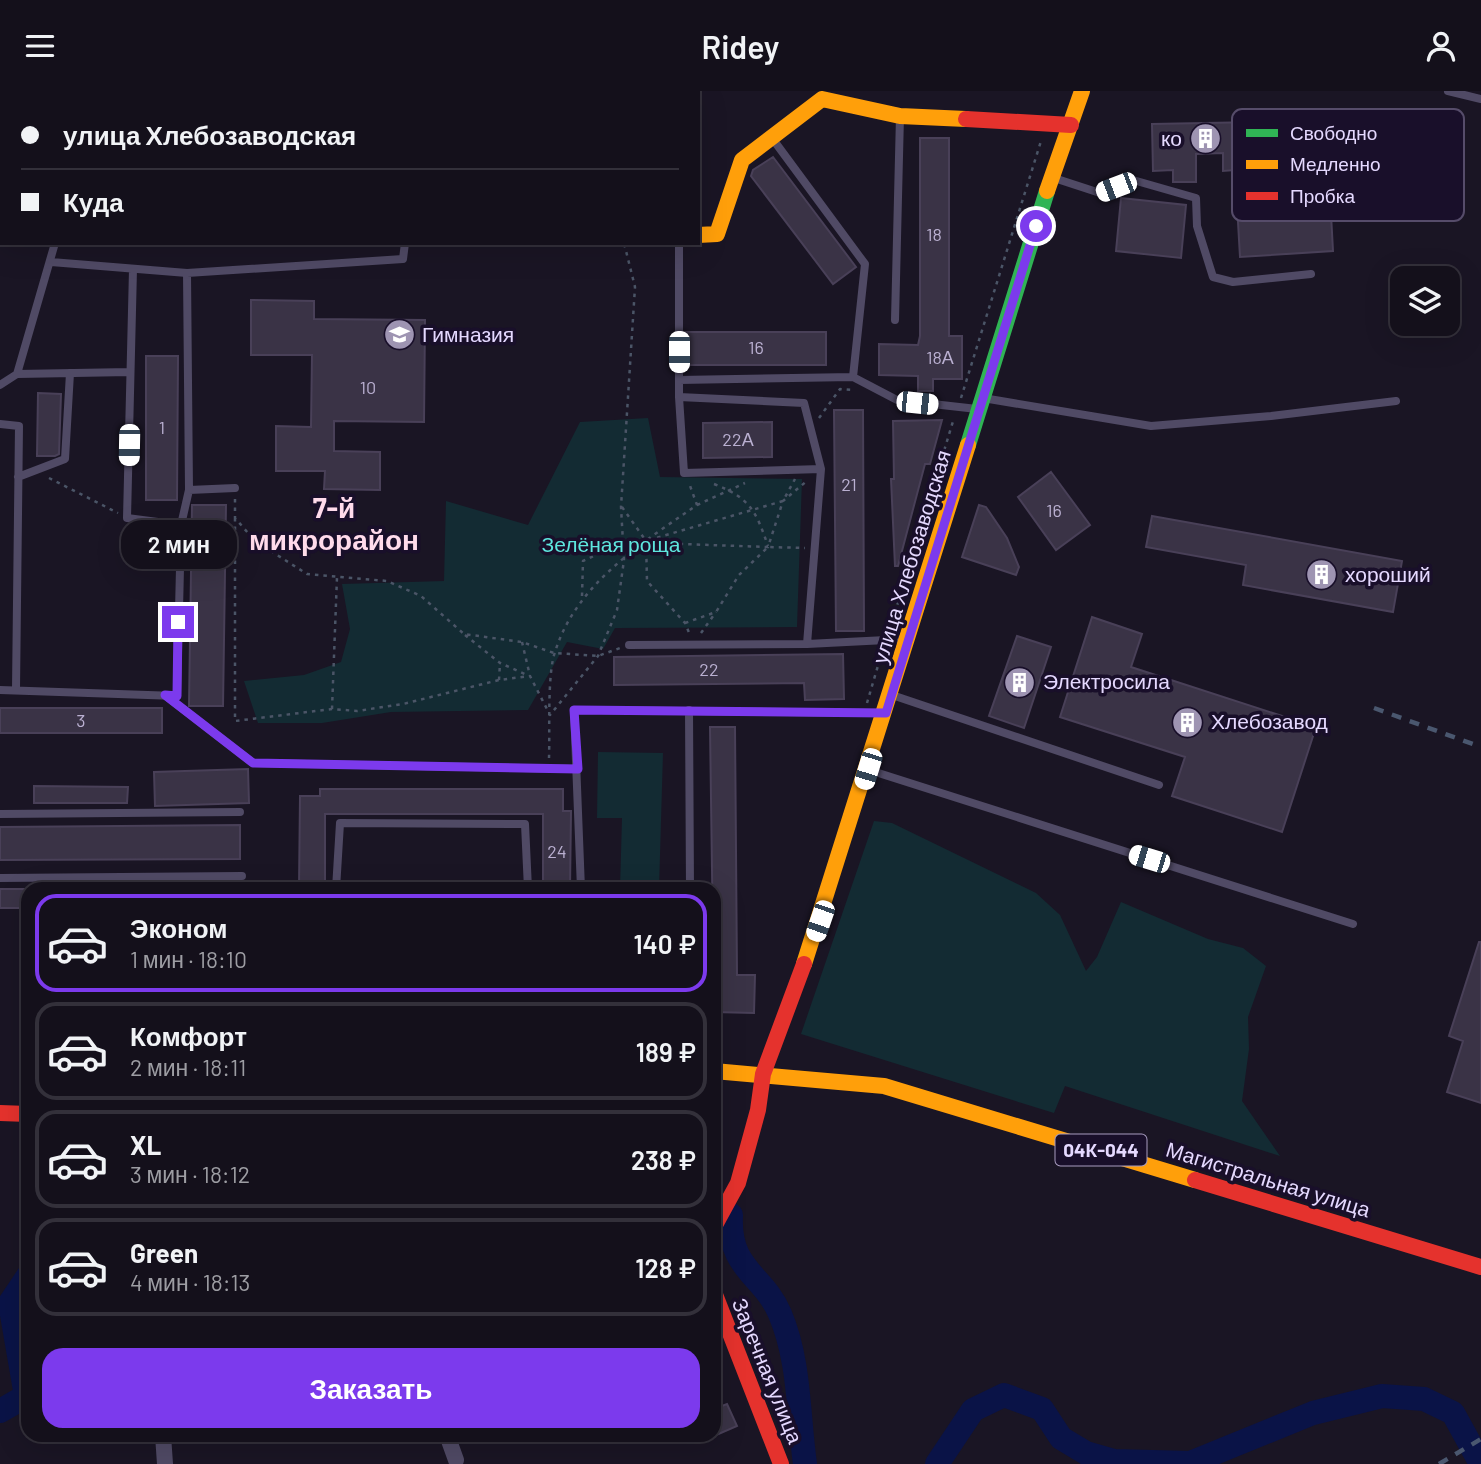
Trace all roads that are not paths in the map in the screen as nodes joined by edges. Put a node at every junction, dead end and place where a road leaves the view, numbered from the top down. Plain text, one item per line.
1 (1082, 91) edge
2 (1448, 91) edge
3 (822, 95) edge
4 (1481, 99) edge
5 (900, 116) junction
6 (1071, 125) junction
7 (772, 137) junction
8 (1051, 177) junction
9 (700, 235) edge
10 (55, 245) edge
11 (405, 245) edge
12 (679, 245) edge
13 (51, 262) junction
14 (133, 269) junction
15 (187, 273) junction
16 (1311, 274) dead end
17 (895, 320) dead end
18 (130, 372) junction
19 (70, 373) junction
20 (17, 374) junction
21 (853, 377) junction
22 (679, 380) junction
23 (0, 385) edge
24 (679, 397) junction
25 (1396, 401) dead end
26 (982, 404) junction
27 (0, 424) edge
28 (821, 469) junction
29 (18, 477) junction
30 (235, 488) road end
31 (189, 490) junction
32 (181, 525) junction
33 (908, 639) junction
34 (807, 644) junction
35 (629, 645) road end
36 (0, 690) edge
37 (16, 691) junction
38 (165, 695) junction
39 (892, 695) junction
40 (689, 710) junction
41 (886, 713) junction
42 (578, 769) junction
43 (868, 769) junction
44 (1159, 785) dead end
45 (240, 812) dead end
46 (0, 814) edge
47 (243, 876) dead end
48 (0, 877) edge
49 (337, 882) edge
50 (528, 882) edge
51 (581, 882) edge
52 (691, 882) edge
53 (1353, 924) dead end
54 (721, 1071) edge
55 (764, 1074) junction
56 (0, 1113) edge
57 (21, 1114) edge
58 (721, 1214) edge
59 (1481, 1267) edge
60 (721, 1310) edge
61 (163, 1442) edge
62 (450, 1442) edge
63 (456, 1460) dead end
64 (165, 1464) edge
65 (781, 1464) edge

1 - 6 street, улица Хлебозаводская
2 - 4 lane
3 - 5 street
3 - 7 street
5 - 6 street
5 - 17 lane
6 - 8 street, улица Хлебозаводская
7 - 9 street
7 - 21 lane
8 - 16 lane
8 - 26 street, улица Хлебозаводская
10 - 13 lane
11 - 15 lane
12 - 22 lane
13 - 14 lane
13 - 20 lane
14 - 15 lane
14 - 18 lane
15 - 31 lane
18 - 19 lane
18 - 32 lane
19 - 20 lane
19 - 29 lane
20 - 23 lane
21 - 22 lane
21 - 26 lane
22 - 24 lane
24 - 28 lane
24 - 28 lane
25 - 26 lane
26 - 33 street, улица Хлебозаводская
27 - 29 lane
28 - 34 lane
29 - 37 lane
30 - 31 lane
31 - 32 lane
32 - 38 lane
33 - 34 lane
33 - 39 street, улица Хлебозаводская
34 - 35 lane
36 - 37 lane
37 - 38 lane
38 - 42 lane
39 - 41 street, улица Хлебозаводская
39 - 44 lane
40 - 41 lane
40 - 42 lane
40 - 52 lane
41 - 43 street, улица Хлебозаводская
42 - 51 lane
43 - 53 lane
43 - 55 street, улица Хлебозаводская
45 - 46 lane
47 - 48 lane
49 - 50 lane
54 - 55 street, Магистральная улица / 04К-044
55 - 58 street, улица Хлебозаводская
55 - 59 street, Магистральная улица / 04К-044
56 - 57 street
60 - 65 street, Заречная улица
61 - 64 street
62 - 63 street

